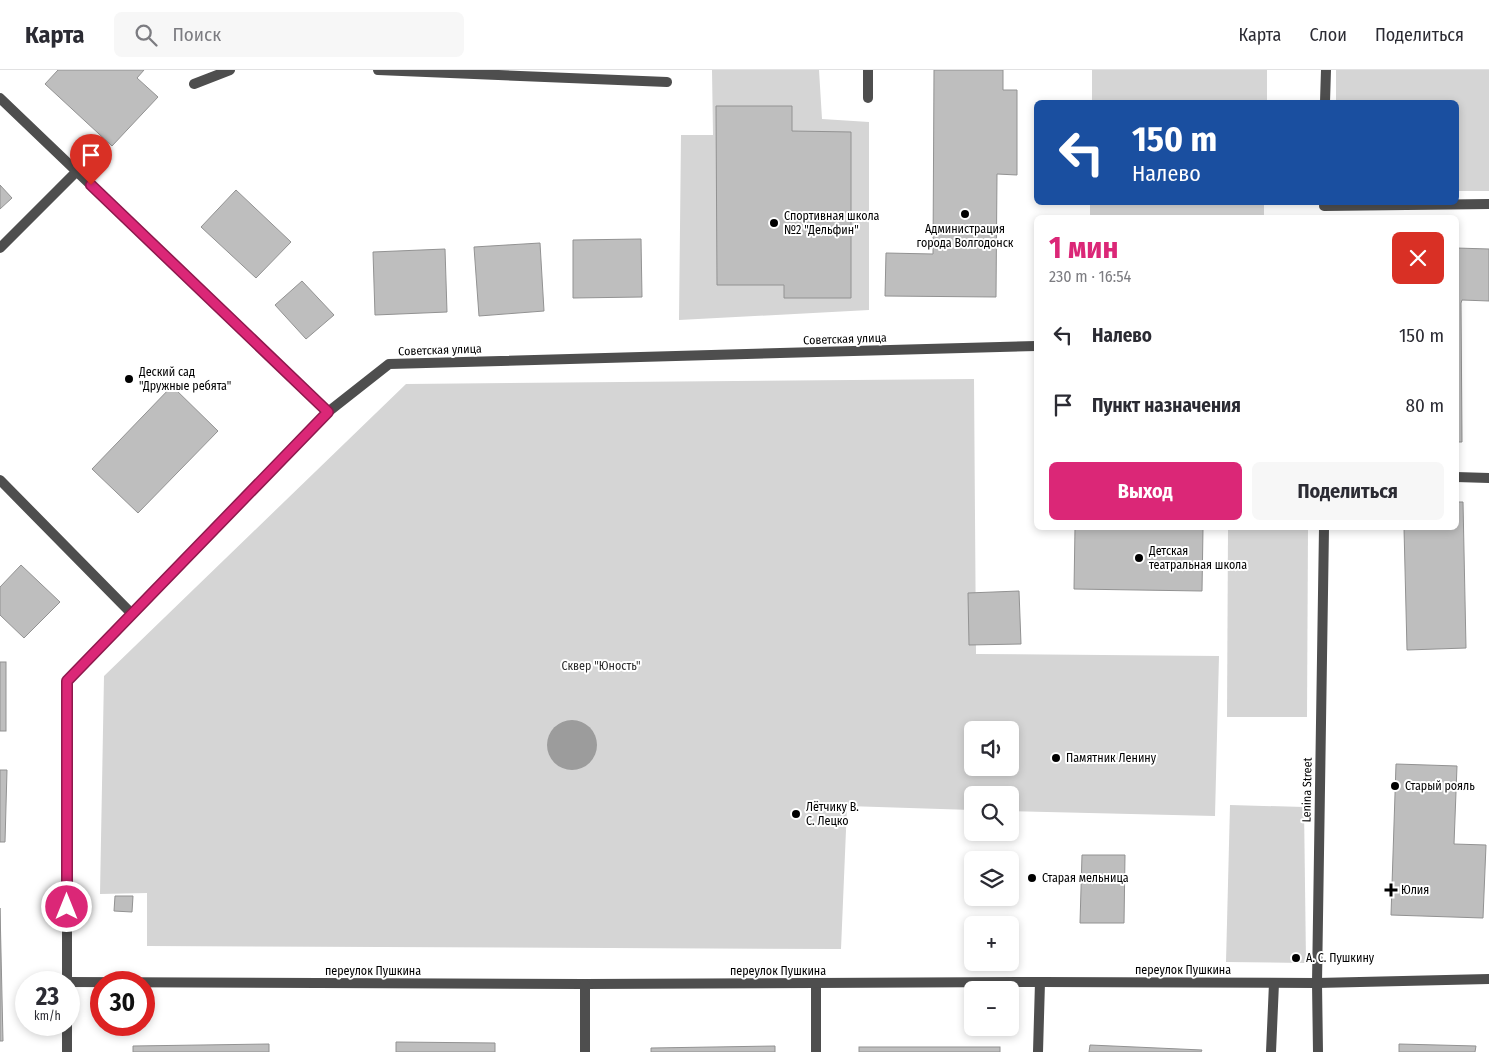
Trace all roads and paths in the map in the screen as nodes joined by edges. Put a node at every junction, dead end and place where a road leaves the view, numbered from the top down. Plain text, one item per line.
1 (230, 70) edge
2 (378, 70) edge
3 (382, 70) edge
4 (868, 70) edge
5 (1326, 70) edge
6 (561, 74) edge
7 (667, 82) dead end
8 (194, 84) dead end
9 (0, 98) edge
10 (868, 98) dead end
11 (1325, 100) edge
12 (77, 171) junction
13 (1459, 204) edge
14 (1489, 204) edge
15 (0, 248) edge
16 (1034, 346) edge
17 (328, 412) junction
18 (1459, 477) edge
19 (1489, 478) edge
20 (0, 480) edge
21 (1324, 530) edge
22 (132, 614) junction
23 (67, 971) edge
24 (1489, 979) edge
25 (80, 982) edge
26 (1040, 982) junction
27 (816, 983) junction
28 (1274, 983) junction
29 (1317, 983) junction
30 (585, 984) junction
31 (67, 1036) edge
32 (67, 1052) edge
33 (585, 1052) edge
34 (816, 1052) edge
35 (1038, 1052) edge
36 (1271, 1052) edge
37 (1318, 1052) edge

1 - 8 street
2 - 3 street
3 - 6 street
4 - 10 street
5 - 11 street
6 - 7 street
9 - 12 street
12 - 15 street
12 - 17 street
13 - 14 street
16 - 17 street, Советская улица
17 - 22 street, Советская улица
18 - 19 street
20 - 22 street
21 - 29 street, Lenina Street
22 - 23 street, Советская улица
24 - 29 street, переулок Пушкина
25 - 30 street, переулок Пушкина
26 - 27 street, переулок Пушкина
26 - 28 street, переулок Пушкина
26 - 35 street
27 - 30 street, переулок Пушкина
27 - 34 street
28 - 29 street, переулок Пушкина
28 - 36 street
29 - 37 street, Lenina Street
30 - 33 street
31 - 32 street

